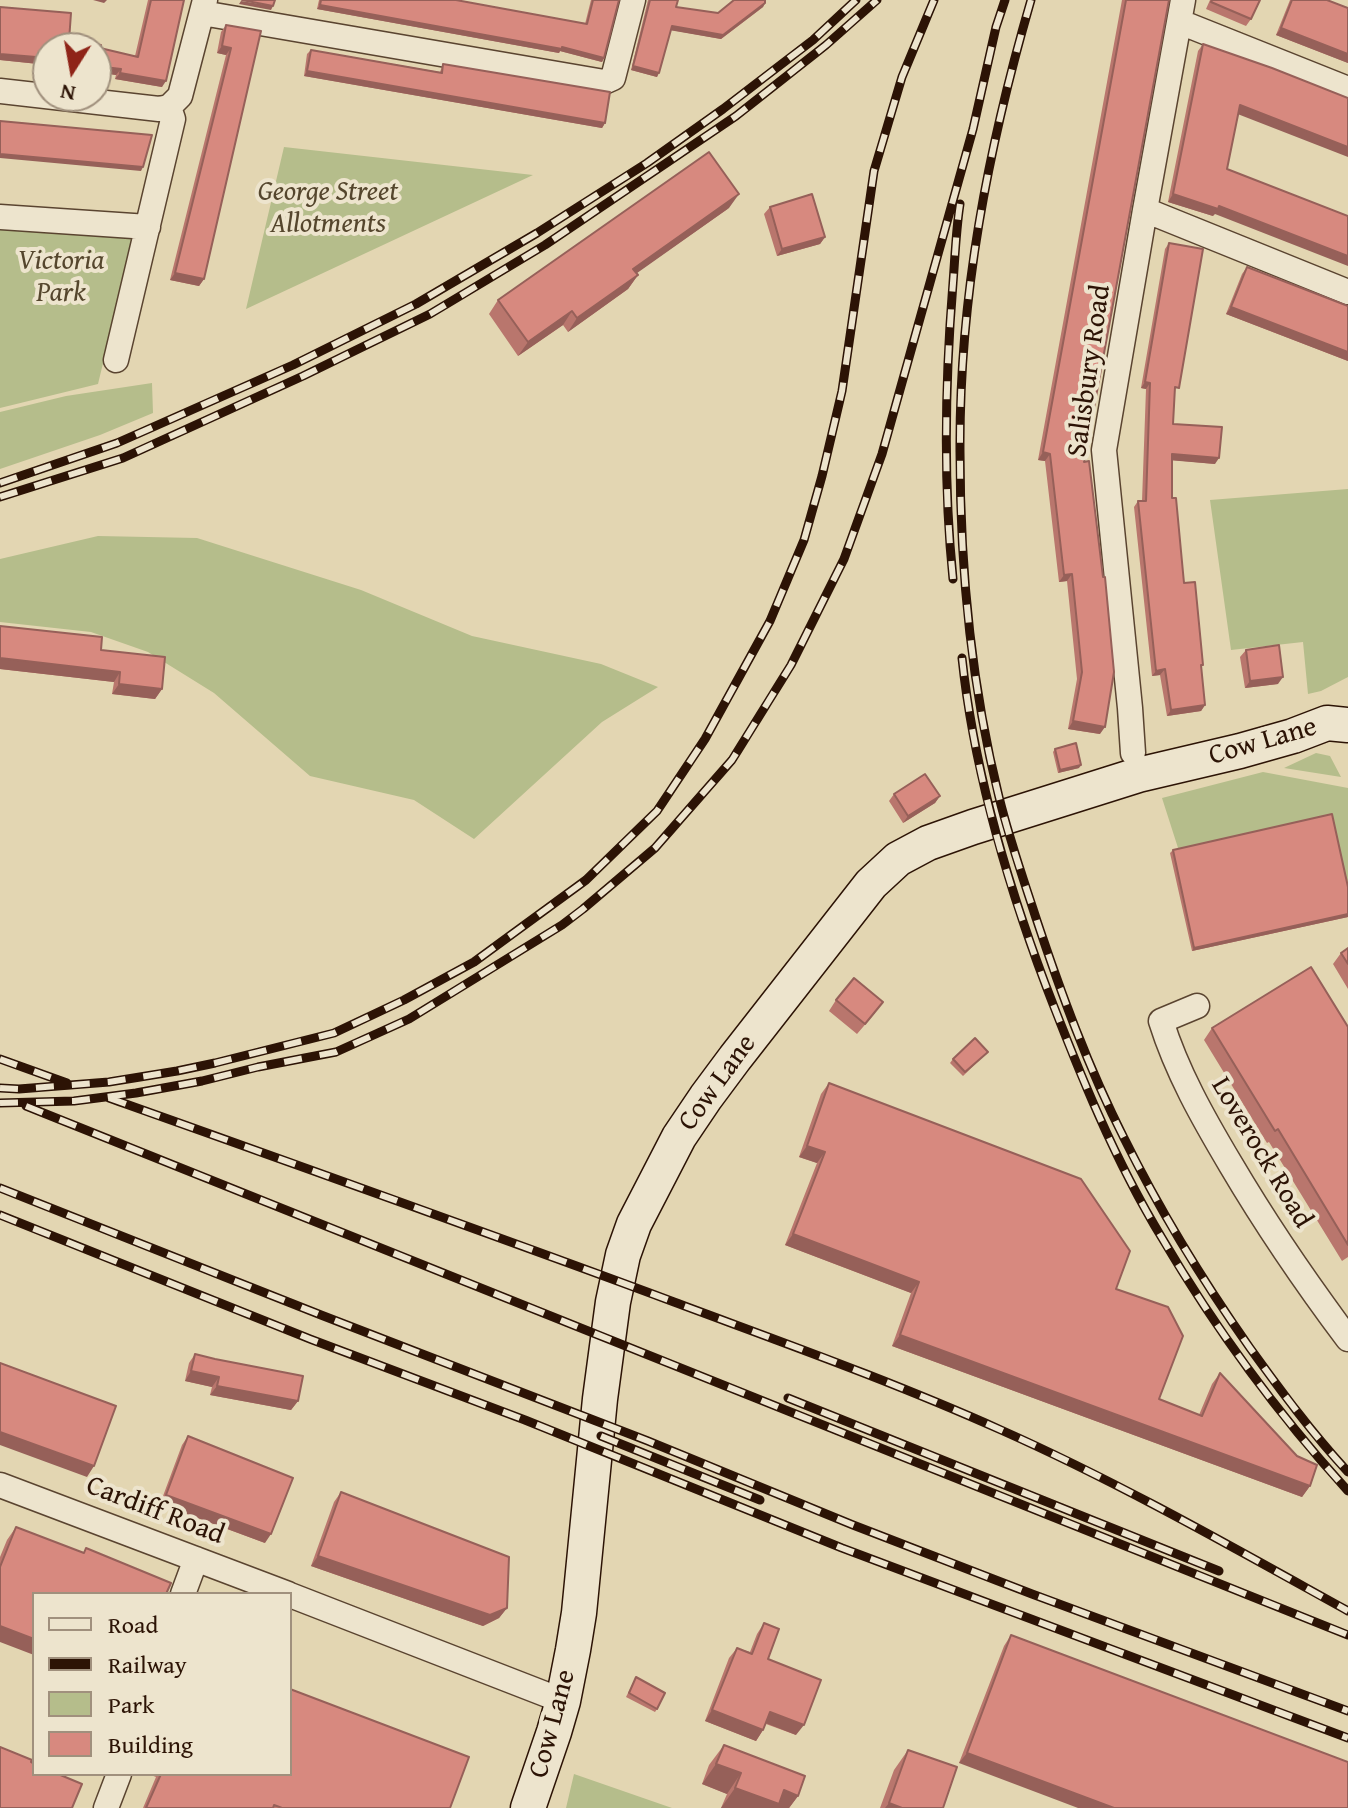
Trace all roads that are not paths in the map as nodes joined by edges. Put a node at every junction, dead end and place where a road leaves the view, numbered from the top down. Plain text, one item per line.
1 (633, 0) edge
2 (204, 6) edge
3 (1182, 11) edge
4 (1348, 89) edge
5 (0, 91) edge
6 (169, 107) junction
7 (1145, 210) junction
8 (0, 217) edge
9 (148, 227) junction
10 (1348, 292) edge
11 (116, 360) dead end
12 (1348, 725) edge
13 (1133, 753) dead end
14 (1197, 1006) dead end
15 (1348, 1339) edge
16 (0, 1485) edge
17 (196, 1559) junction
18 (184, 1592) edge
19 (284, 1592) edge
20 (292, 1595) edge
21 (563, 1701) junction
22 (118, 1776) edge
23 (106, 1808) edge
24 (528, 1808) edge

1 - 2 street
2 - 6 street
3 - 4 street
3 - 7 street, Salisbury Road
5 - 6 street
6 - 9 street
7 - 10 street
7 - 13 street, Salisbury Road
8 - 9 street
9 - 11 street
12 - 21 street, Cow Lane
14 - 15 street, Loverock Road
16 - 17 street, Cardiff Road
17 - 18 street
17 - 19 street, Cardiff Road
20 - 21 street, Cardiff Road
21 - 24 street, Cow Lane
22 - 23 street

